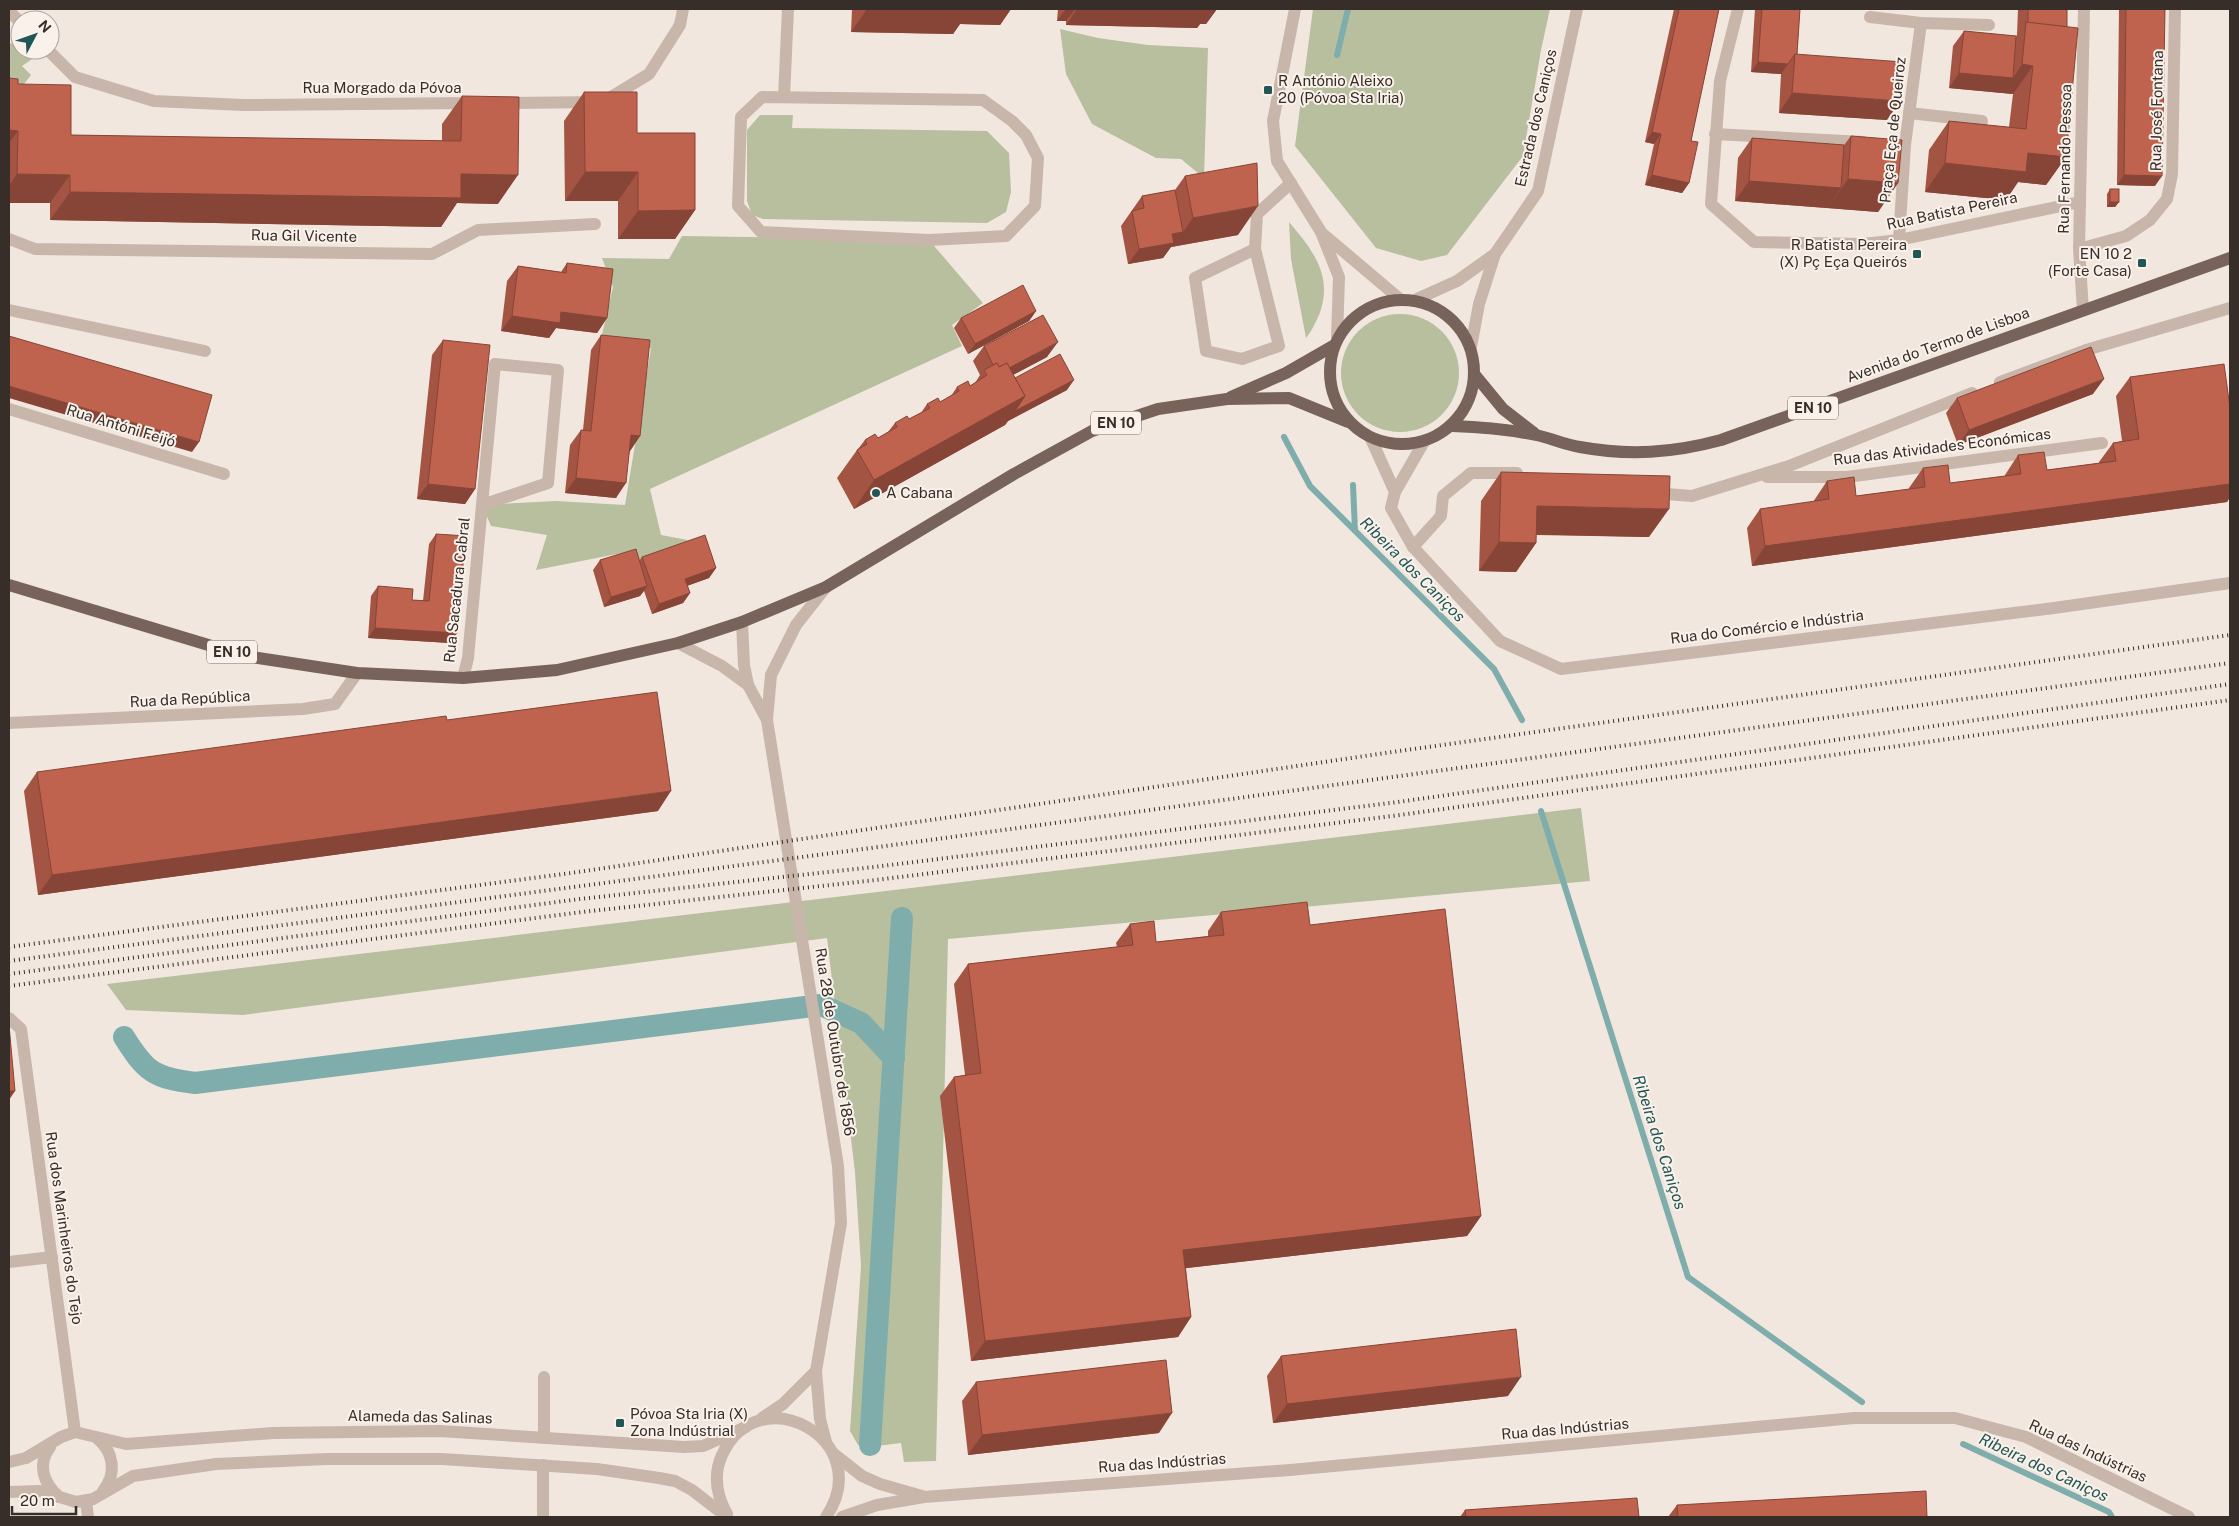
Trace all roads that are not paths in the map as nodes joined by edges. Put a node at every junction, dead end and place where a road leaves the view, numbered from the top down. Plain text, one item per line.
1 (683, 9) edge
2 (788, 9) edge
3 (1295, 9) edge
4 (1577, 9) edge
5 (1738, 9) edge
6 (2084, 9) edge
7 (2175, 9) edge
8 (1870, 17) dead end
9 (1922, 23) junction
10 (1989, 25) dead end
11 (58, 60) edge
12 (784, 98) junction
13 (1909, 113) junction
14 (1982, 121) dead end
15 (1715, 134) junction
16 (1877, 143) edge
17 (1291, 183) junction
18 (2080, 202) junction
19 (594, 224) dead end
20 (1321, 232) junction
21 (9, 239) edge
22 (1899, 240) junction
23 (2079, 249) junction
24 (1255, 250) junction
25 (1495, 254) junction
26 (2230, 258) edge
27 (1417, 299) junction
28 (1401, 300) junction
29 (2230, 308) edge
30 (9, 310) edge
31 (2083, 310) junction
32 (1335, 342) junction
33 (1471, 347) junction
34 (205, 352) dead end
35 (1475, 375) junction
36 (1227, 399) junction
37 (9, 409) edge
38 (1348, 422) junction
39 (1452, 426) junction
40 (1536, 435) junction
41 (1371, 439) junction
42 (1425, 440) junction
43 (2102, 443) dead end
44 (224, 474) dead end
45 (1532, 476) edge
46 (1755, 476) junction
47 (1395, 492) junction
48 (1636, 492) edge
49 (482, 504) junction
50 (1413, 547) junction
51 (2230, 584) edge
52 (9, 585) edge
53 (826, 587) junction
54 (742, 622) junction
55 (678, 642) junction
56 (356, 673) junction
57 (463, 678) junction
58 (748, 685) junction
59 (766, 720) junction
60 (9, 723) edge
61 (9, 1018) edge
62 (52, 1256) junction
63 (9, 1262) edge
64 (816, 1371) junction
65 (544, 1378) dead end
66 (751, 1424) junction
67 (75, 1432) junction
68 (90, 1435) junction
69 (544, 1438) junction
70 (54, 1441) junction
71 (826, 1442) junction
72 (834, 1454) junction
73 (9, 1462) edge
74 (544, 1465) junction
75 (9, 1492) edge
76 (99, 1495) junction
77 (59, 1497) junction
78 (924, 1497) junction
79 (86, 1501) junction
80 (88, 1517) edge
81 (543, 1517) edge
82 (728, 1517) edge
83 (826, 1517) edge
84 (842, 1517) edge
85 (2189, 1517) edge

1 - 11 street, Rua Morgado da Póvoa
2 - 12 street
3 - 17 street
4 - 25 street, Estrada dos Caniços
5 - 15 street, Rua Batista Pereira
6 - 18 street, Rua Fernando Pessoa
7 - 23 street, Rua José Fontana
8 - 9 street
9 - 10 street
9 - 13 street, Praça Eça de Queiroz
12 - 12 street
13 - 14 street
13 - 22 street, Praça Eça de Queiroz
15 - 16 street
15 - 22 street, Rua Batista Pereira
17 - 20 street
17 - 24 street
18 - 22 street, Rua Batista Pereira
18 - 23 street, Rua Fernando Pessoa
19 - 21 street, Rua Gil Vicente
20 - 28 street
20 - 32 street
23 - 31 street, Rua Fernando Pessoa
24 - 24 street
25 - 27 street, Estrada dos Caniços
25 - 33 street, Estrada dos Caniços
26 - 31 main road, Avenida do Termo de Lisboa / EN 10
27 - 28 main road
27 - 33 main road
28 - 32 main road
29 - 46 street
30 - 34 street
31 - 40 main road, Avenida do Termo de Lisboa / EN 10
32 - 36 main road
32 - 38 main road
33 - 35 main road
35 - 39 main road
35 - 40 main road, Avenida do Termo de Lisboa
36 - 38 main road
36 - 53 main road, EN 10
37 - 44 street, Rua Antóni Feijó
38 - 41 main road
39 - 40 main road, Avenida do Termo de Lisboa
39 - 42 main road
41 - 42 main road
41 - 47 street, Rua do Comércio e Indústria
42 - 47 street
43 - 46 street, Rua das Atividades Económicas
45 - 50 street
46 - 48 street
47 - 50 street, Rua do Comércio e Indústria
49 - 49 street, Rua Sacadura Cabral
49 - 57 street, Rua Sacadura Cabral
50 - 51 street, Rua do Comércio e Indústria
52 - 56 main road, EN 10
53 - 54 main road, EN 10
53 - 59 street, Rua 28 de Outubro de 1856
54 - 55 main road, EN 10
54 - 58 street, Rua 28 de Outubro de 1856
55 - 57 main road, EN 10
55 - 58 street, Rua 28 de Outubro de 1856
56 - 57 main road, EN 10
56 - 60 street, Rua da República
58 - 59 street, Rua 28 de Outubro de 1856
59 - 64 street, Rua 28 de Outubro de 1856
61 - 62 street, Rua dos Marinheiros do Tejo
62 - 63 street
62 - 67 street, Rua dos Marinheiros do Tejo
64 - 66 street
64 - 71 street, Rua 28 de Outubro de 1856
65 - 69 street
66 - 69 street, Alameda das Salinas
66 - 71 street
66 - 82 street
67 - 68 street, Alameda das Salinas
67 - 70 street
68 - 69 street, Alameda das Salinas
68 - 76 street
70 - 73 street
70 - 77 street
71 - 72 street
72 - 78 street, Rua das Indústrias
72 - 83 street
74 - 76 street
74 - 81 street
74 - 82 street
75 - 77 street
76 - 79 street
77 - 79 street
78 - 84 street, Rua das Indústrias
78 - 85 street, Rua das Indústrias
79 - 80 street

